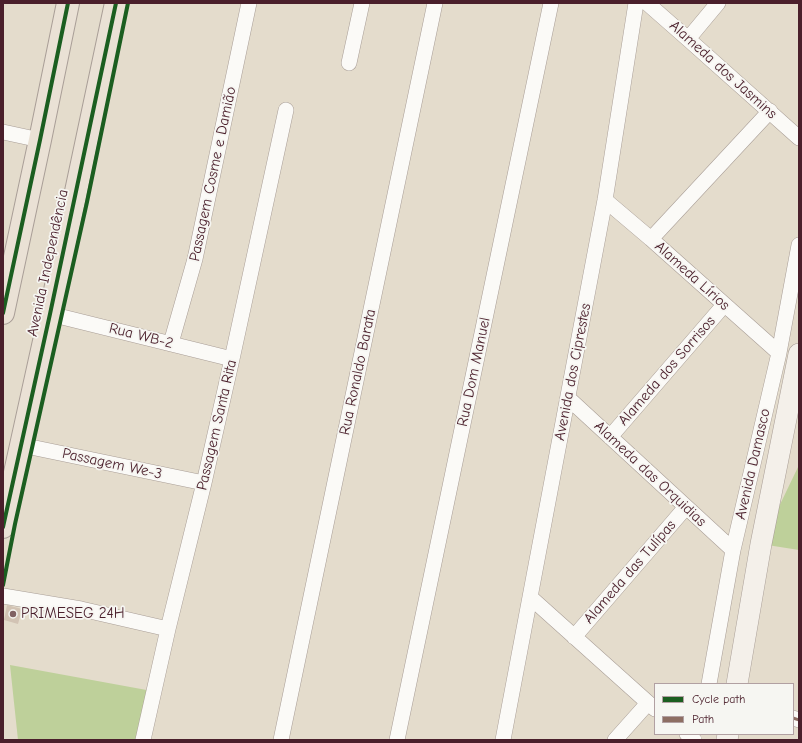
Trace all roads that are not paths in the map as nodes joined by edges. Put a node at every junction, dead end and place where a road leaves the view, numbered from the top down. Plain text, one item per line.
1 (68, 3) edge
2 (116, 3) edge
3 (249, 3) edge
4 (362, 3) edge
5 (435, 3) edge
6 (551, 3) edge
7 (636, 3) edge
8 (646, 3) edge
9 (718, 3) edge
10 (688, 38) junction
11 (349, 63) dead end
12 (286, 110) dead end
13 (770, 111) junction
14 (3, 132) edge
15 (799, 138) edge
16 (40, 140) junction
17 (605, 200) junction
18 (651, 239) junction
19 (799, 245) edge
20 (6, 288) edge
21 (724, 305) junction
22 (3, 313) edge
23 (50, 314) junction
24 (171, 343) junction
25 (794, 355) edge
26 (232, 359) junction
27 (568, 398) junction
28 (610, 437) junction
29 (21, 445) junction
30 (204, 483) junction
31 (686, 507) junction
32 (3, 527) edge
33 (733, 550) junction
34 (3, 596) edge
35 (530, 597) junction
36 (168, 629) junction
37 (574, 637) junction
38 (709, 683) edge
39 (737, 683) edge
40 (651, 706) edge
41 (143, 740) edge
42 (281, 740) edge
43 (397, 740) edge
44 (503, 740) edge
45 (616, 740) edge

1 - 16 main road
2 - 23 main road, Avenida Independência
3 - 24 street, Passagem Cosme e Damião
4 - 11 street
5 - 42 street, Rua Ronaldo Barata
6 - 43 street, Rua Dom Manuel
7 - 17 street, Avenida dos Ciprestes
8 - 10 street, Alameda dos Jasmins
9 - 10 street
10 - 13 street, Alameda dos Jasmins
12 - 26 street, Passagem Santa Rita
13 - 15 street, Alameda dos Jasmins
13 - 18 street
14 - 16 street
16 - 20 main road
17 - 18 street, Alameda Lírios
17 - 27 street, Avenida dos Ciprestes
18 - 21 street, Alameda Lírios
19 - 25 street, Avenida Damasco
20 - 22 main road
21 - 25 street, Alameda Lírios
21 - 28 street, Alameda dos Sorrisos
23 - 24 street, Rua WB-2
23 - 29 main road, Avenida Independência
24 - 26 street, Rua WB-2
25 - 33 street, Avenida Damasco
25 - 39 street, Avenida Damasco
26 - 30 street, Passagem Santa Rita
27 - 28 street, Alameda das Orquidias
27 - 35 street, Avenida dos Ciprestes
28 - 31 street, Alameda das Orquidias
29 - 30 street, Passagem We-3
29 - 32 main road, Avenida Independência
30 - 36 street, Passagem Santa Rita
31 - 33 street, Alameda das Orquidias
31 - 37 street, Alameda das Tulípas
33 - 38 street, Avenida Damasco
34 - 36 street
35 - 37 street
35 - 44 street, Avenida dos Ciprestes
36 - 41 street, Passagem Santa Rita
37 - 40 street
40 - 45 street

